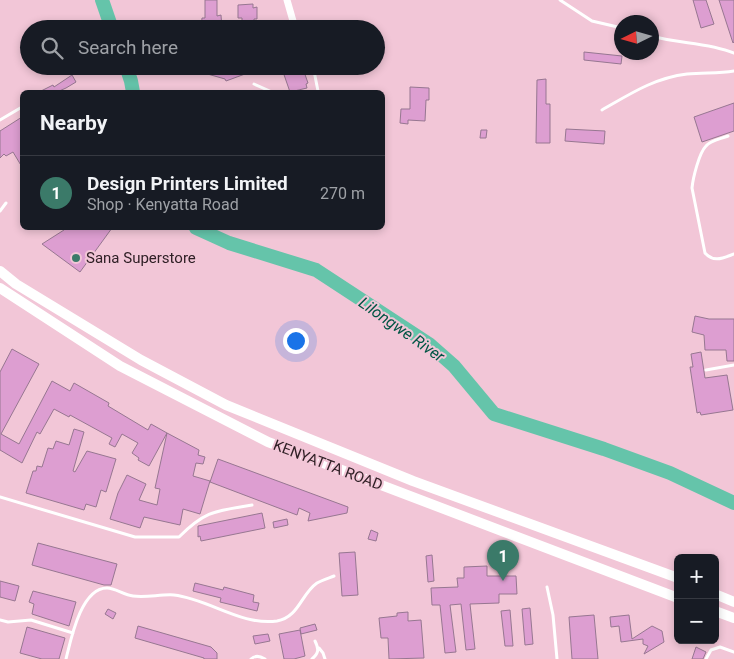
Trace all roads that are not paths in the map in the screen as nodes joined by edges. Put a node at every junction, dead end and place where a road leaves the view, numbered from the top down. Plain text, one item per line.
1 (287, 0) edge
2 (560, 0) edge
3 (293, 20) edge
4 (614, 26) edge
5 (659, 38) edge
6 (734, 54) edge
7 (734, 71) edge
8 (315, 75) edge
9 (254, 84) dead end
10 (268, 90) edge
11 (318, 90) edge
12 (20, 108) edge
13 (602, 110) dead end
14 (0, 120) edge
15 (728, 136) dead end
16 (6, 203) dead end
17 (0, 211) edge
18 (734, 254) edge
19 (0, 271) edge
20 (0, 288) edge
21 (734, 365) edge
22 (706, 370) dead end
23 (0, 497) edge
24 (252, 505) dead end
25 (334, 576) dead end
26 (674, 577) edge
27 (547, 587) dead end
28 (674, 596) edge
29 (719, 596) edge
30 (734, 602) edge
31 (719, 612) edge
32 (734, 618) edge
33 (0, 620) edge
34 (72, 633) junction
35 (315, 641) dead end
36 (318, 648) junction
37 (734, 652) edge
38 (66, 659) edge
39 (251, 659) edge
40 (265, 659) edge
41 (312, 659) edge
42 (325, 659) edge
43 (557, 659) edge
44 (706, 659) edge

1 - 3 street
2 - 4 lane
5 - 6 lane
7 - 13 lane
8 - 11 lane
9 - 10 lane
12 - 14 lane
15 - 18 lane
16 - 17 lane
19 - 26 main road, KENYATTA ROAD
20 - 28 main road, KENYATTA ROAD
21 - 22 lane
23 - 24 lane
25 - 34 lane
27 - 43 lane
29 - 30 main road
31 - 32 main road
33 - 34 lane
34 - 38 lane
35 - 36 lane
36 - 41 lane
36 - 42 lane
37 - 44 lane
39 - 40 lane

